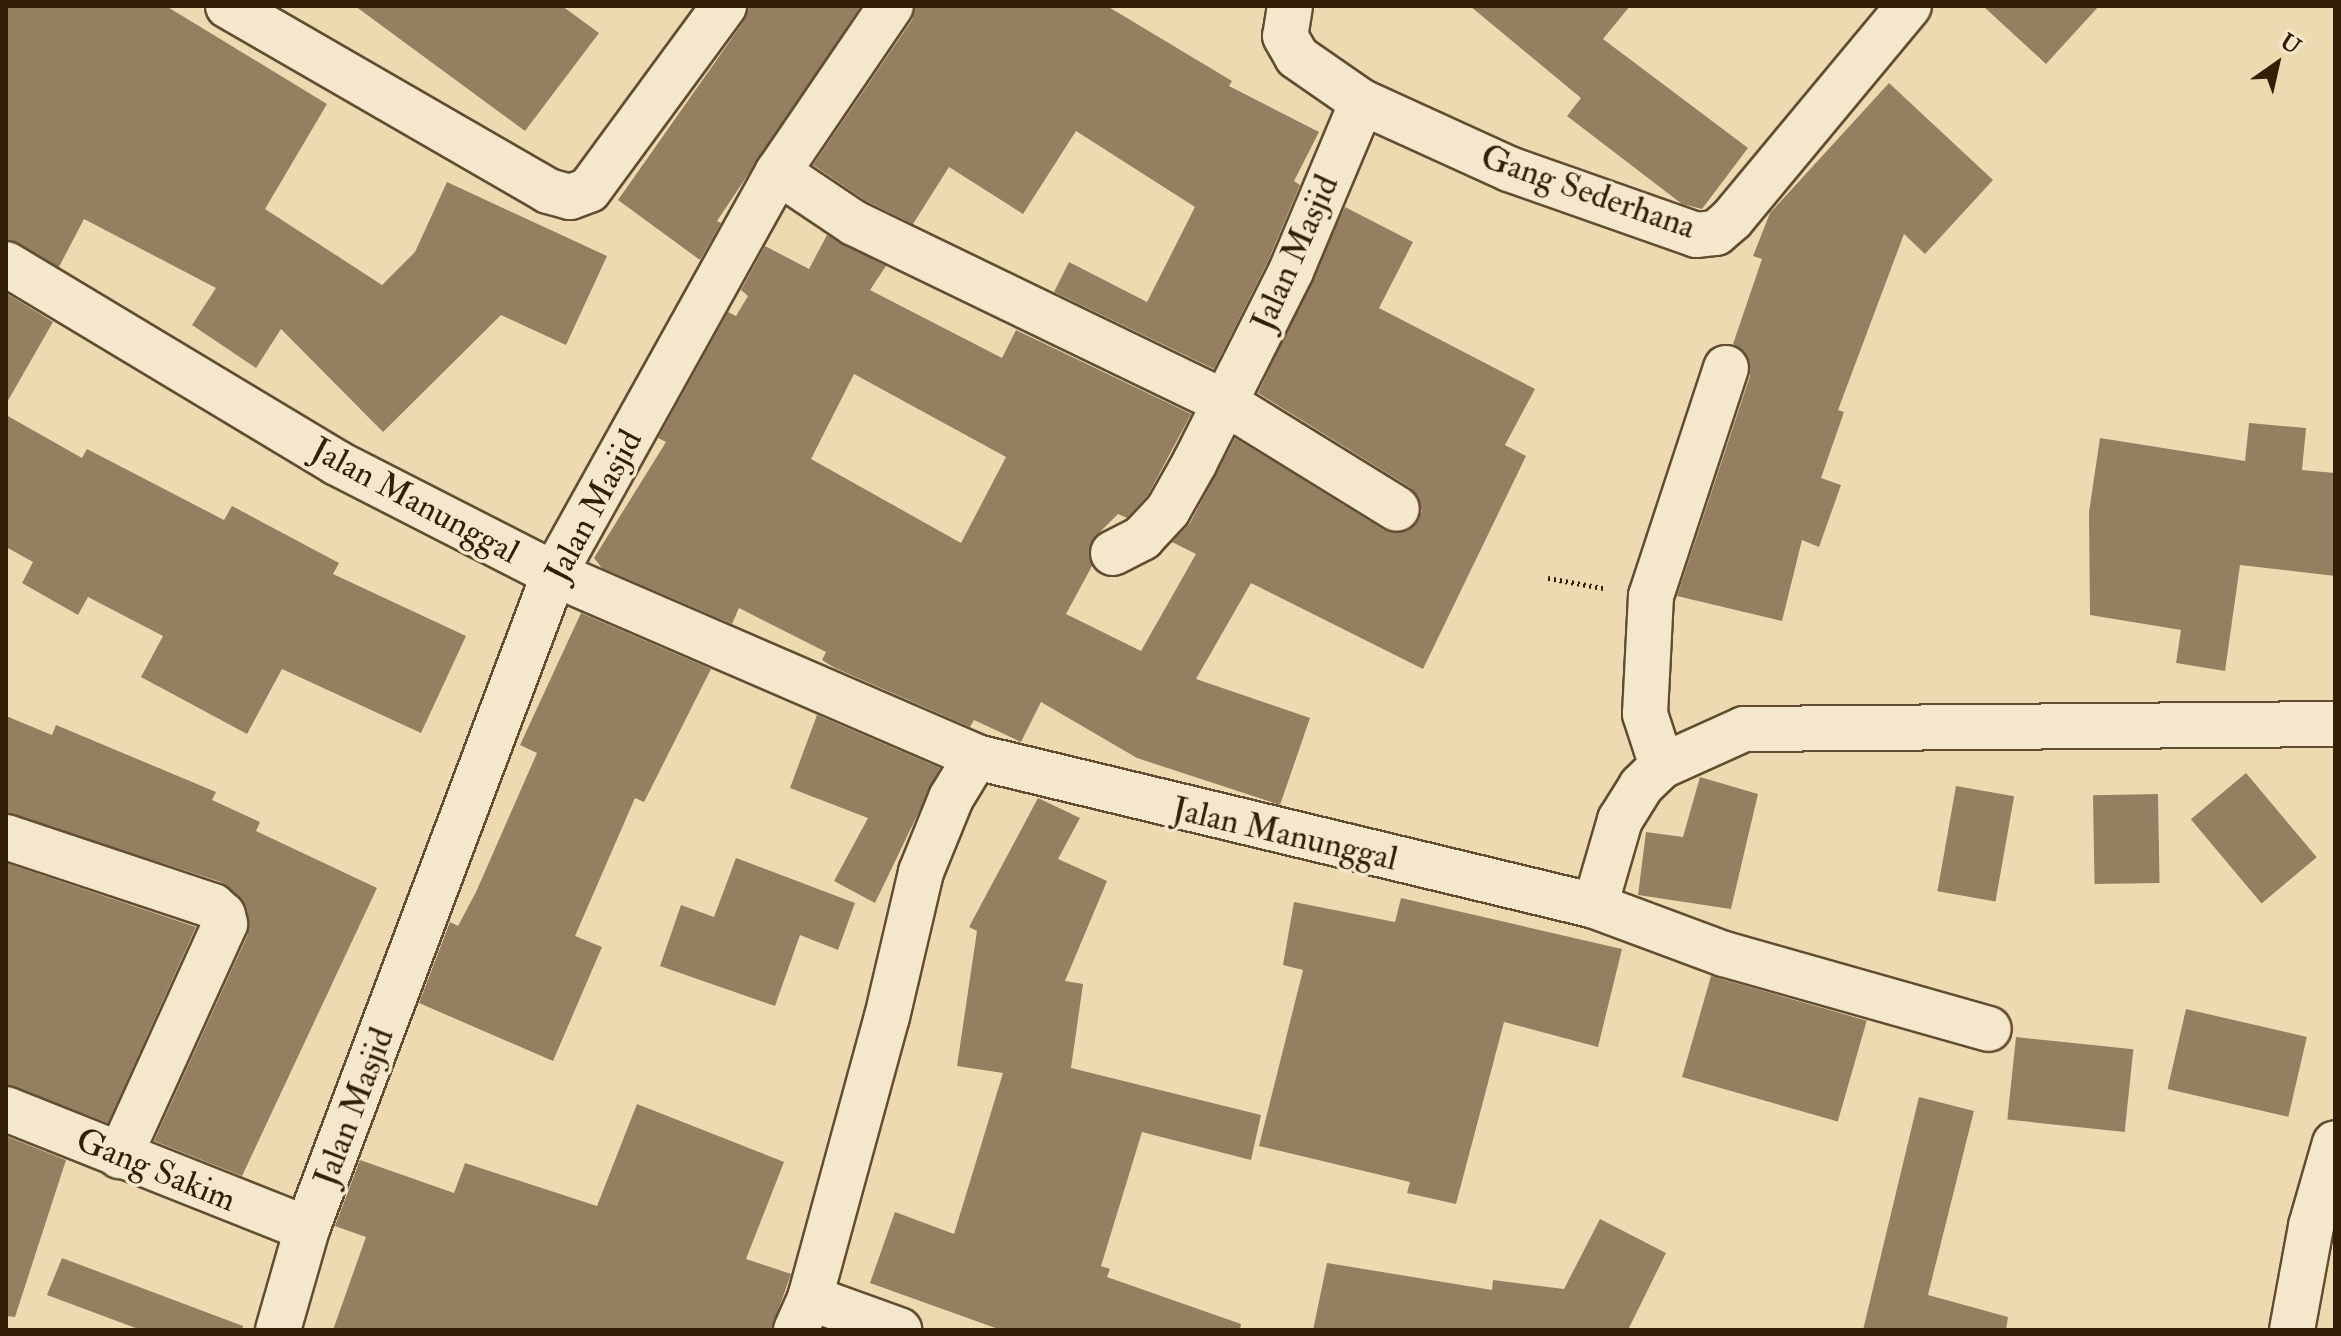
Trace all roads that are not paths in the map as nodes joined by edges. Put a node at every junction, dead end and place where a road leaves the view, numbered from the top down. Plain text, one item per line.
1 (228, 6) edge
2 (724, 6) edge
3 (891, 6) edge
4 (1290, 6) edge
5 (1904, 8) edge
6 (1362, 102) junction
7 (778, 172) junction
8 (6, 264) edge
9 (1726, 368) dead end
10 (1224, 402) junction
11 (1397, 509) dead end
12 (1113, 553) dead end
13 (554, 574) junction
14 (2335, 724) edge
15 (976, 757) junction
16 (1662, 766) junction
17 (6, 837) edge
18 (1595, 906) junction
19 (1989, 1029) dead end
20 (6, 1109) edge
21 (2335, 1143) edge
22 (120, 1156) junction
23 (2329, 1186) edge
24 (307, 1229) junction
25 (803, 1314) edge
26 (278, 1330) edge
27 (899, 1330) edge
28 (2292, 1330) edge

1 - 2 street
3 - 7 street, Jalan Masjid
4 - 6 street, Gang Sederhana
5 - 6 street, Gang Sederhana
6 - 10 street, Jalan Masjid
7 - 10 street
7 - 13 street, Jalan Masjid
8 - 13 street, Jalan Manunggal
9 - 16 street
10 - 11 street
10 - 12 street, Jalan Masjid
13 - 15 street, Jalan Manunggal
13 - 24 street, Jalan Masjid
14 - 16 street
15 - 18 street, Jalan Manunggal
15 - 25 street
16 - 18 street
17 - 22 street
18 - 19 street, Jalan Manunggal
20 - 22 street, Gang Sakim
21 - 23 street
22 - 24 street, Gang Sakim
23 - 28 street
24 - 26 street, Jalan Masjid
25 - 27 street

